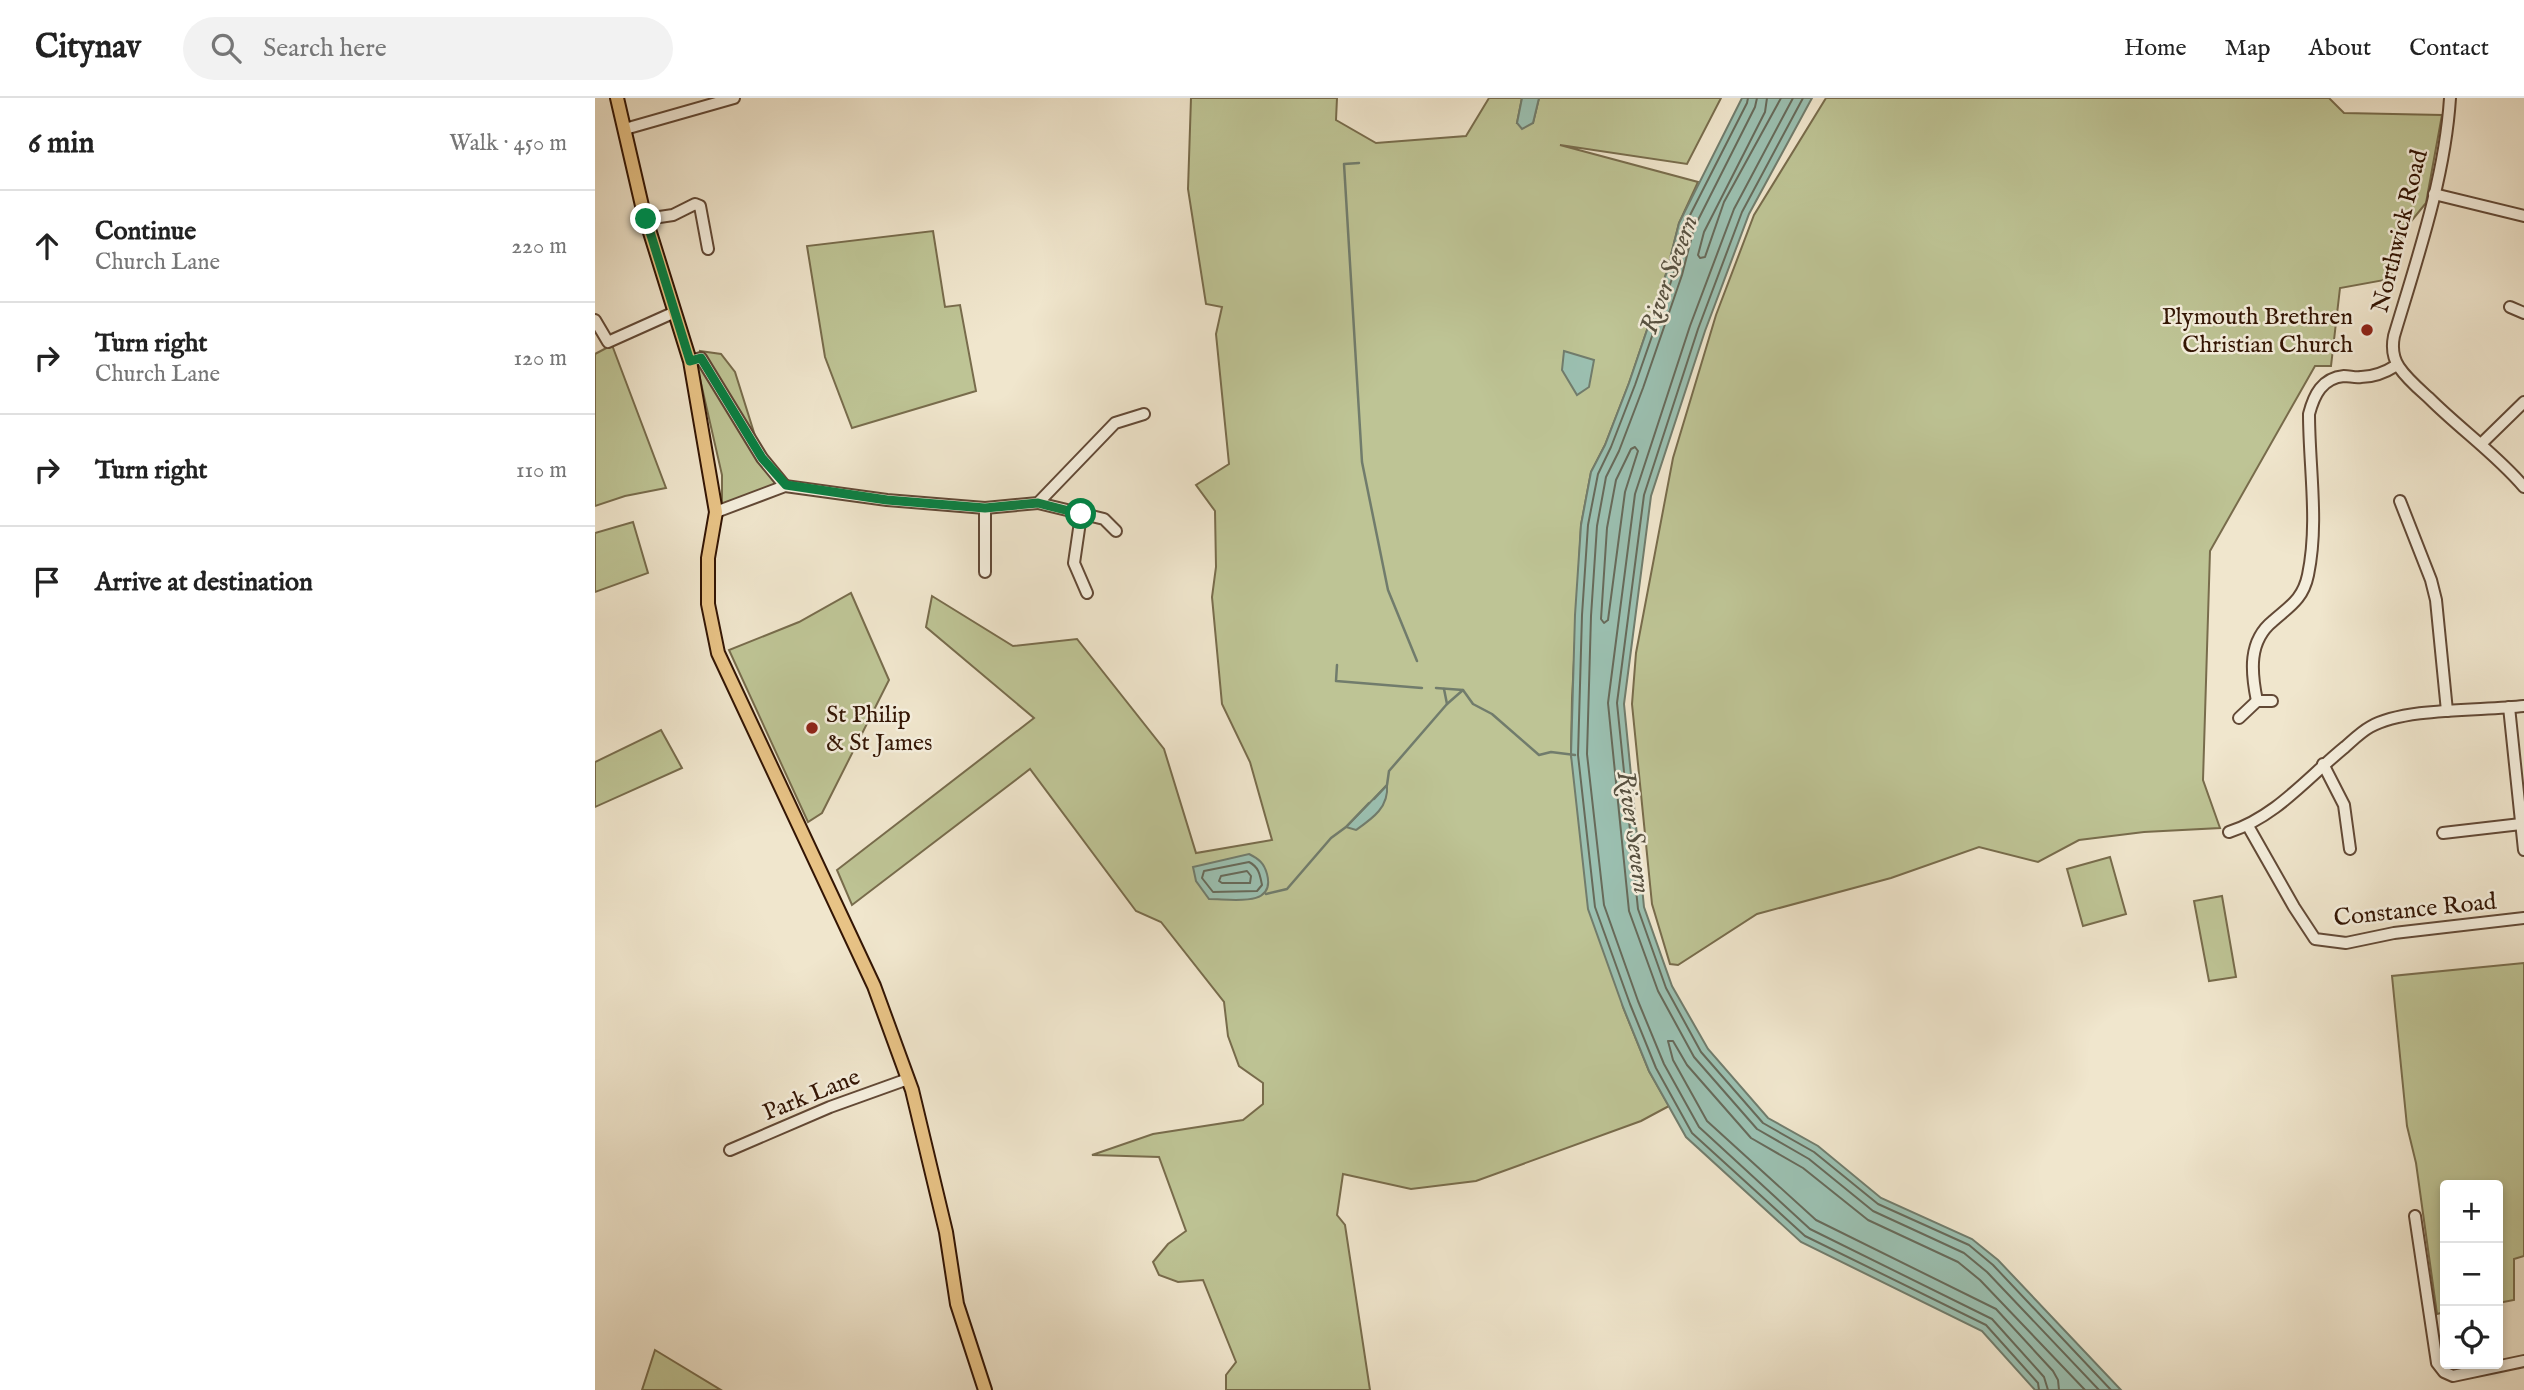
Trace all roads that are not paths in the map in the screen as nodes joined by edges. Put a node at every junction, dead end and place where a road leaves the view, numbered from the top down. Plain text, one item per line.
1 (617, 98) edge
2 (734, 98) edge
3 (2449, 98) edge
4 (625, 129) junction
5 (2434, 194) junction
6 (2524, 216) edge
7 (646, 219) junction
8 (708, 249) dead end
9 (2510, 307) dead end
10 (675, 312) junction
11 (2524, 313) edge
12 (595, 320) edge
13 (690, 361) junction
14 (2397, 365) junction
15 (2524, 402) edge
16 (1144, 414) dead end
17 (2481, 444) junction
18 (786, 485) junction
19 (2524, 487) edge
20 (2400, 501) dead end
21 (1038, 503) junction
22 (985, 508) junction
23 (716, 512) junction
24 (1081, 514) junction
25 (1116, 531) dead end
26 (985, 572) dead end
27 (1087, 593) dead end
28 (2257, 701) junction
29 (2272, 701) dead end
30 (2524, 706) edge
31 (2509, 707) junction
32 (2447, 711) junction
33 (2239, 718) dead end
34 (2323, 764) junction
35 (2521, 824) junction
36 (2248, 826) junction
37 (2229, 832) dead end
38 (2443, 833) dead end
39 (2350, 849) dead end
40 (2524, 850) edge
41 (2524, 918) edge
42 (908, 1079) junction
43 (730, 1150) dead end
44 (2415, 1216) dead end
45 (2524, 1361) edge
46 (985, 1390) edge

1 - 4 main road
2 - 4 street
3 - 5 street, Northwick Road
4 - 7 main road
5 - 6 street
5 - 14 street, Northwick Road
7 - 8 street
7 - 10 main road
9 - 11 street
10 - 12 street
10 - 13 main road
13 - 18 street
13 - 23 main road
14 - 17 street
14 - 28 street
15 - 17 street
16 - 21 street
17 - 19 street
18 - 22 street
18 - 23 street
20 - 32 street
21 - 22 street
21 - 24 street
22 - 26 street
23 - 42 main road
24 - 25 street
24 - 27 street
28 - 29 street
28 - 33 street
30 - 31 street
31 - 32 street
31 - 35 street
32 - 34 street
34 - 36 street
34 - 39 street
35 - 38 street
35 - 40 street
36 - 37 street
36 - 41 street, Constance Road
42 - 43 street, Park Lane
42 - 46 main road
44 - 45 street

